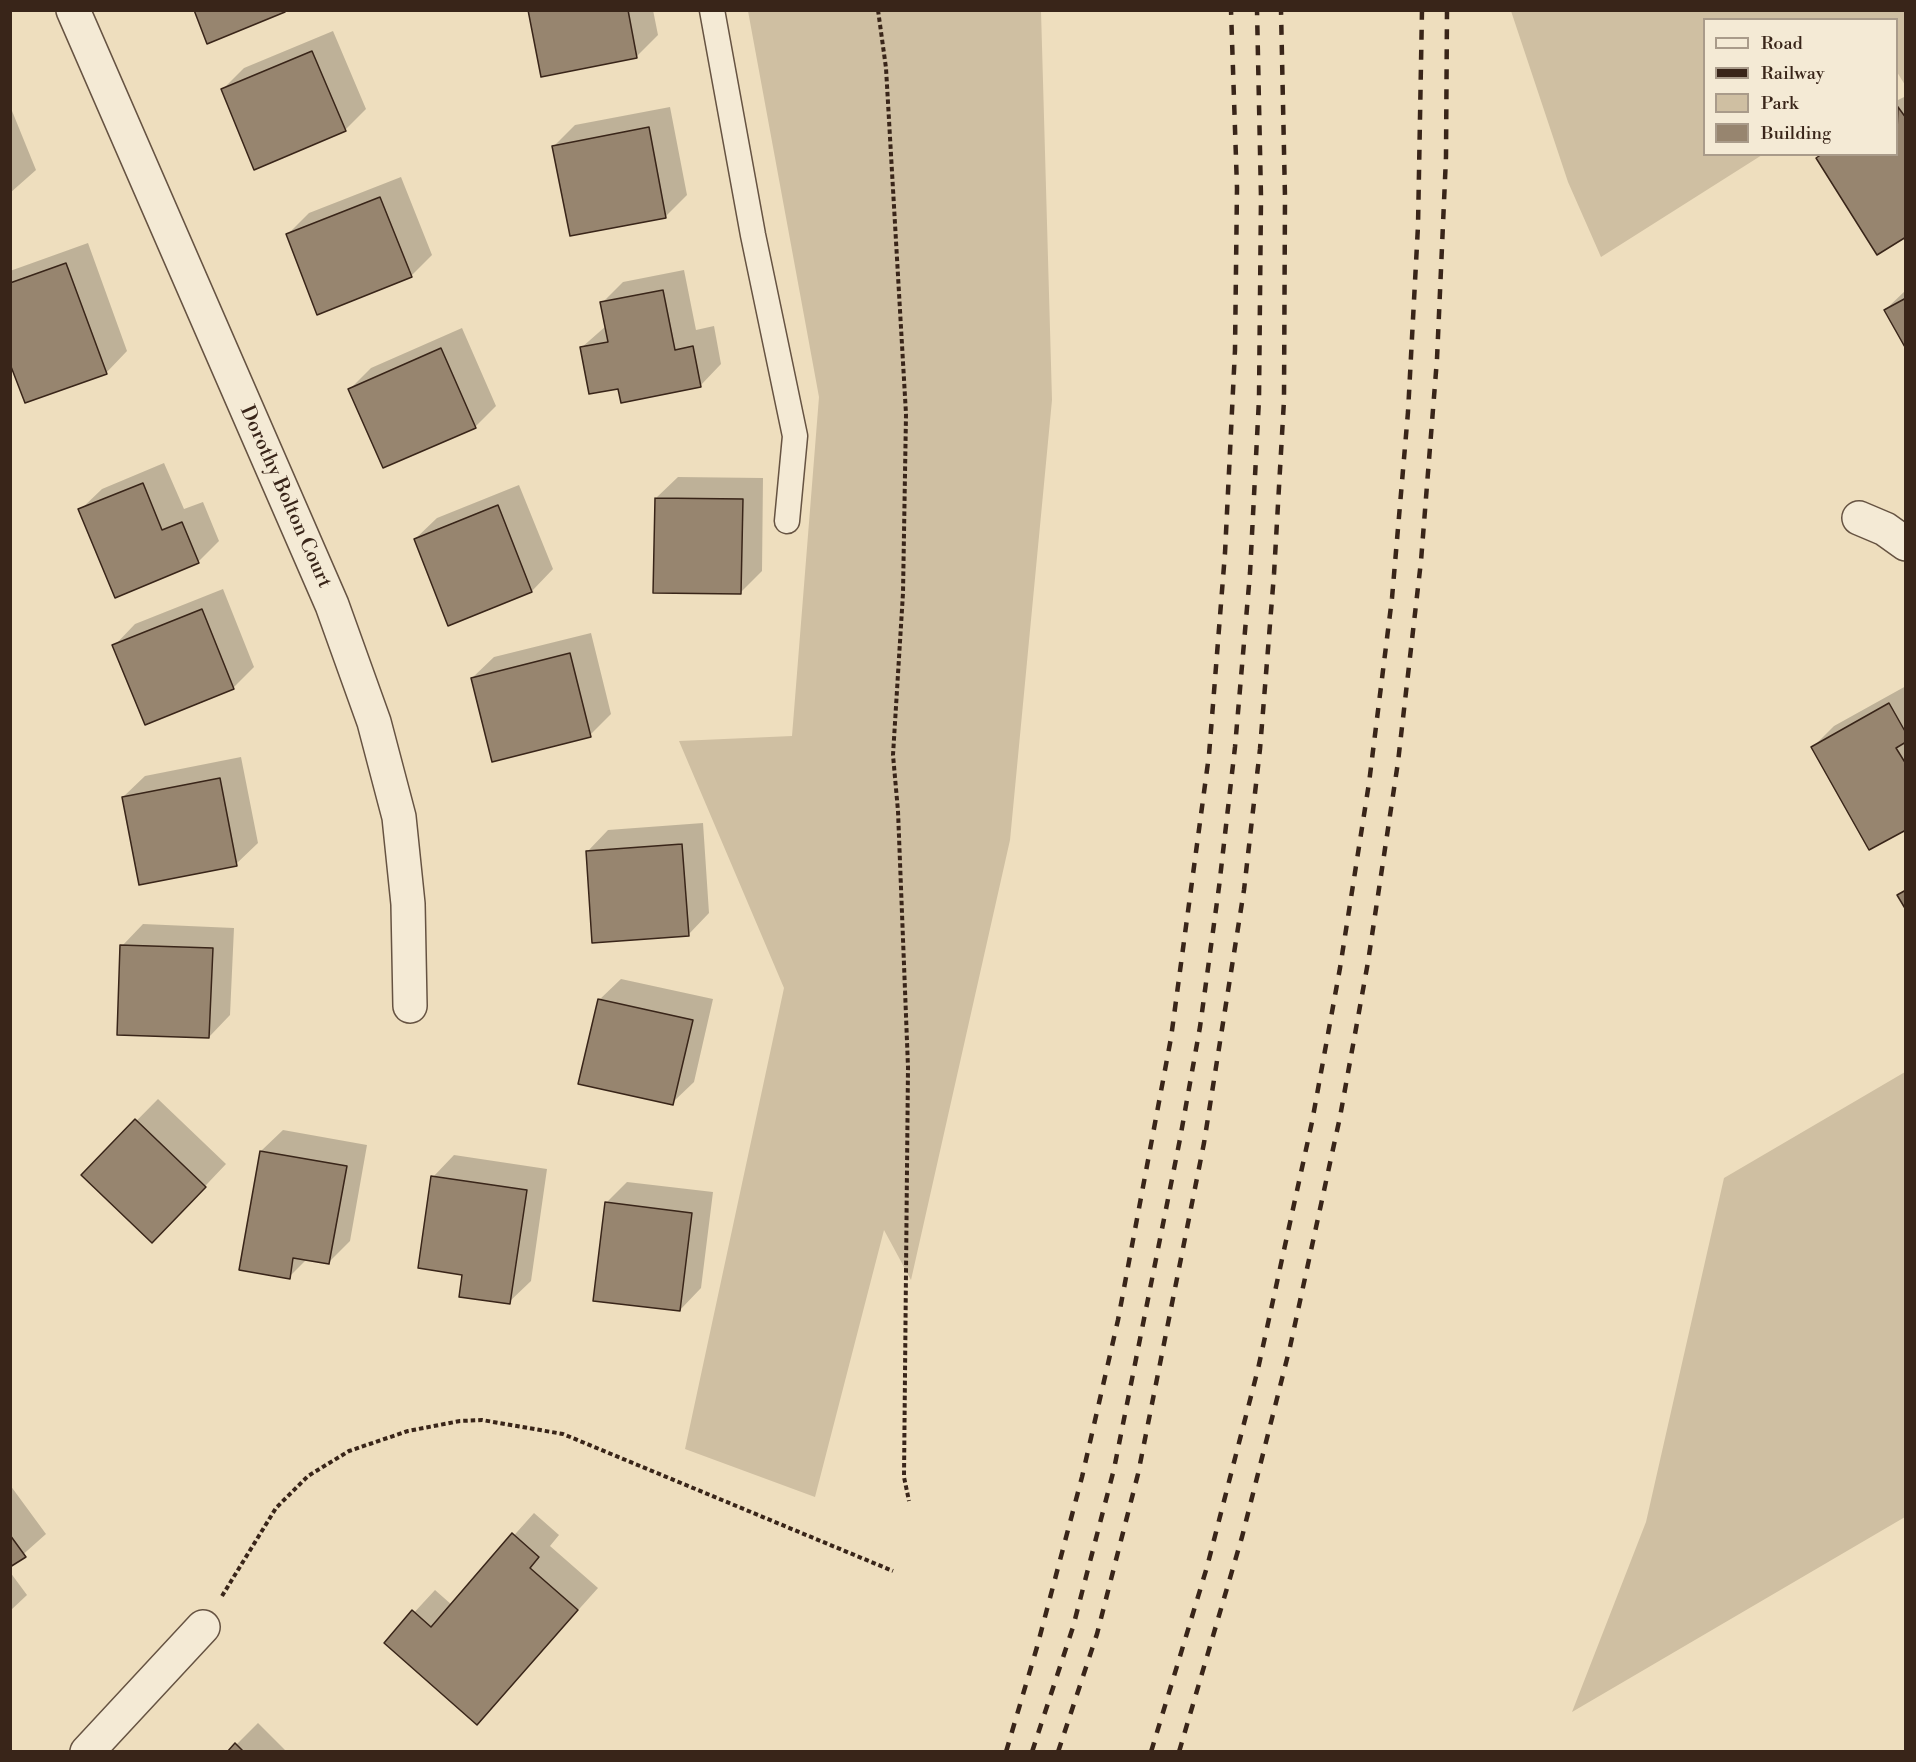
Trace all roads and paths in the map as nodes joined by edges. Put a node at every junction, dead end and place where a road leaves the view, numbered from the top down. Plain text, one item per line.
1 (73, 10) edge
2 (712, 10) edge
3 (878, 10) edge
4 (1859, 518) dead end
5 (788, 521) dead end
6 (1905, 544) edge
7 (410, 1006) dead end
8 (909, 1501) dead end
9 (893, 1571) dead end
10 (203, 1628) joint
11 (87, 1752) edge

1 - 7 street, Dorothy Bolton Court
2 - 5 lane
3 - 8 path
4 - 6 street
9 - 10 path
10 - 11 street

